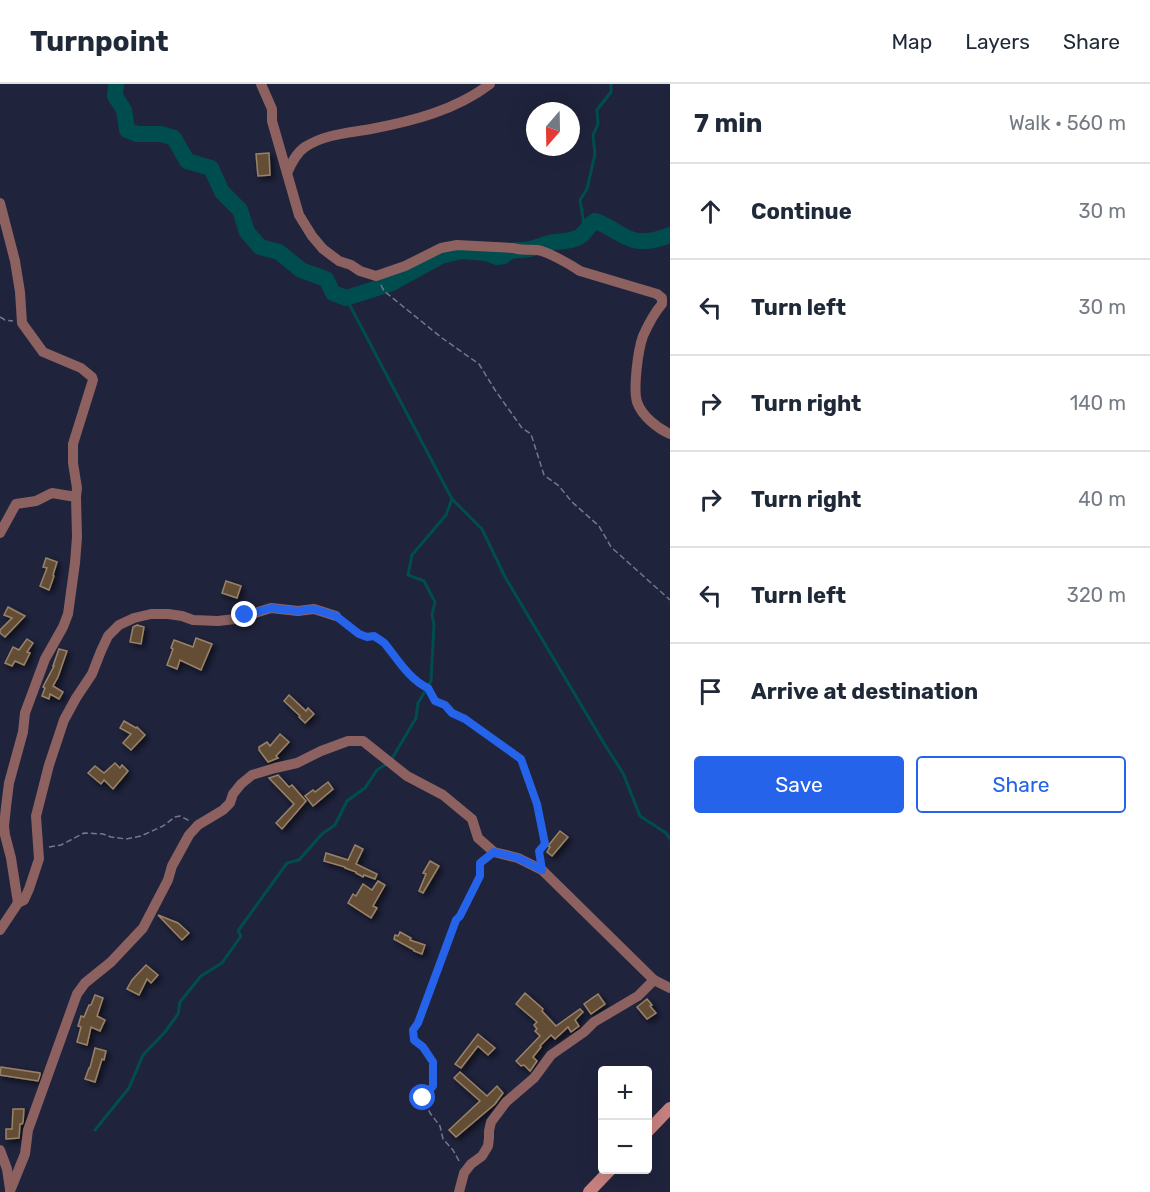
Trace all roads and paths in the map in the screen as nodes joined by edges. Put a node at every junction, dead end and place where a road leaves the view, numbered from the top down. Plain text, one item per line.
1 (261, 84) edge
2 (490, 84) edge
3 (287, 173) junction
4 (0, 203) edge
5 (376, 276) junction
6 (666, 300) edge
7 (0, 317) edge
8 (22, 323) junction
9 (670, 434) edge
10 (76, 497) junction
11 (0, 533) edge
12 (670, 600) edge
13 (336, 616) joint
14 (198, 825) junction
15 (39, 848) junction
16 (494, 852) junction
17 (542, 870) junction
18 (18, 903) junction
19 (0, 930) edge
20 (654, 981) junction
21 (670, 988) edge
22 (670, 1108) edge
23 (652, 1127) edge
24 (0, 1150) edge
25 (464, 1173) junction
26 (606, 1174) edge
27 (10, 1191) edge
28 (459, 1192) edge
29 (589, 1192) edge

1 - 3 street
2 - 3 street
3 - 5 street
4 - 8 street
5 - 6 street
5 - 12 path
6 - 9 street
7 - 8 path
8 - 10 street
10 - 11 street
10 - 18 street
13 - 15 street
13 - 17 path
14 - 15 path
14 - 16 street
14 - 27 street
15 - 18 street
16 - 17 street
16 - 25 path
17 - 20 street
18 - 19 street
20 - 21 street
20 - 25 street
22 - 23 street
24 - 27 street
25 - 28 street
26 - 29 street

